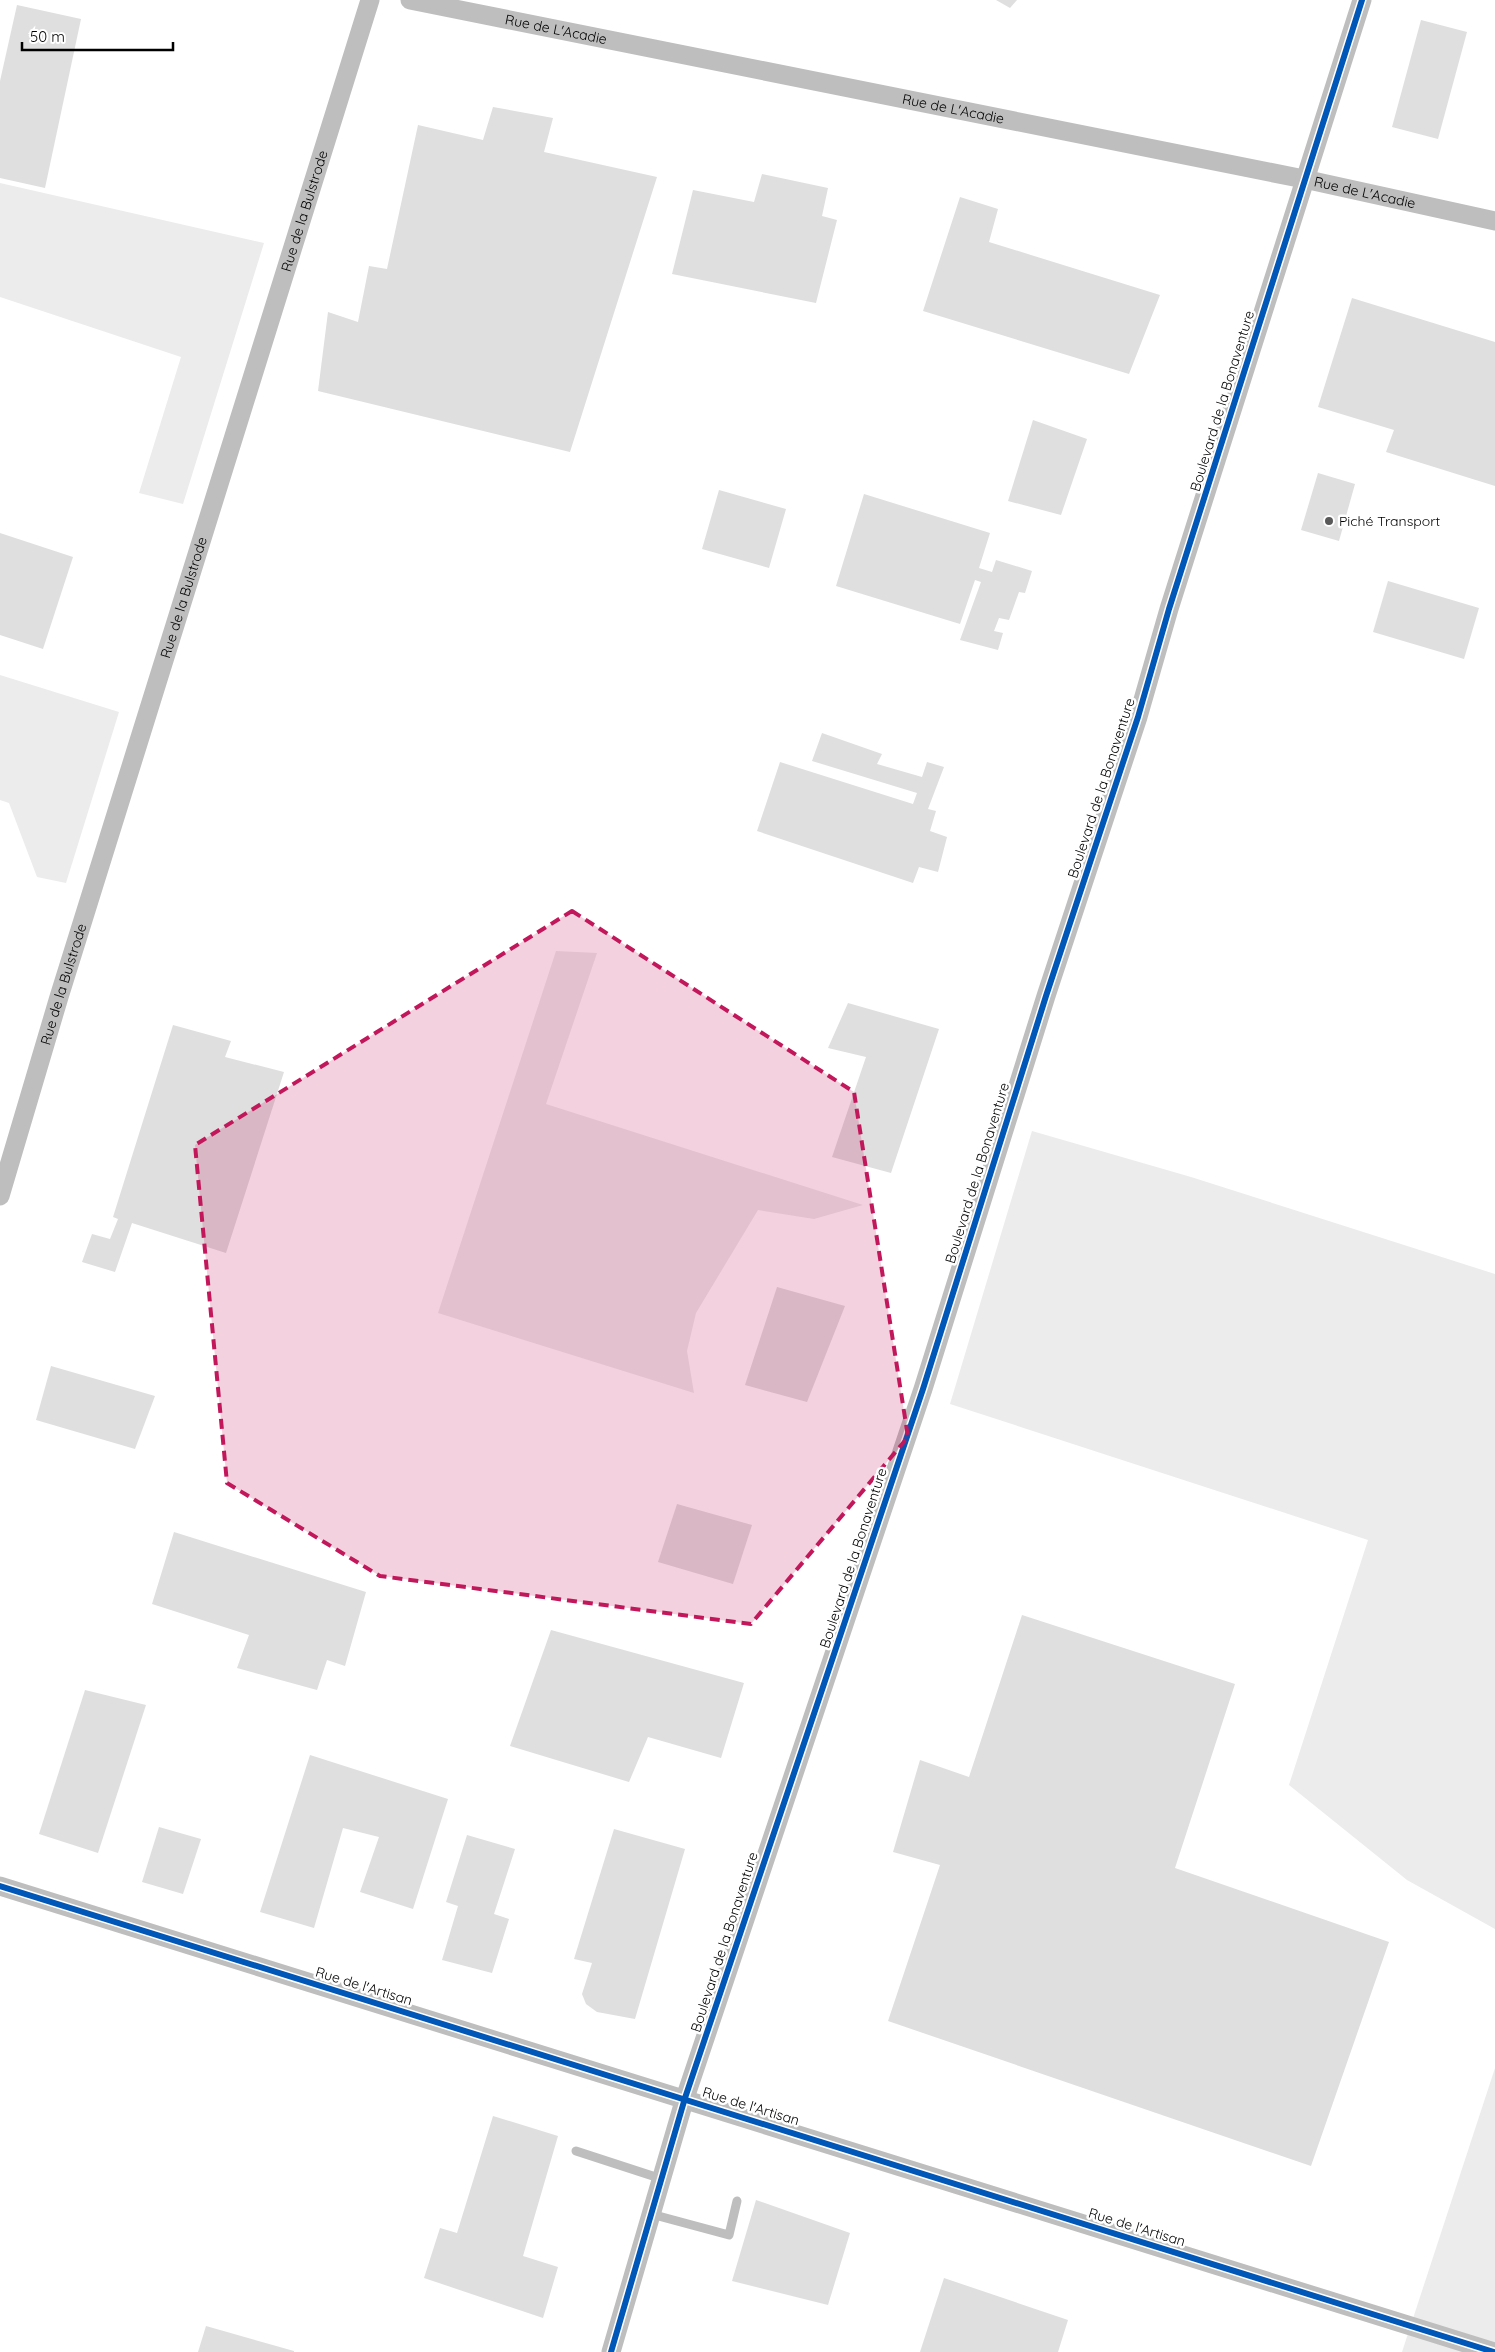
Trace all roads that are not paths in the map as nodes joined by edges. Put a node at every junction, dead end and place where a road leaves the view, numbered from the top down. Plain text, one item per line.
1 (370, 0) edge
2 (410, 0) edge
3 (1362, 0) edge
4 (1304, 179) junction
5 (1495, 221) edge
6 (0, 1196) edge
7 (0, 1886) edge
8 (685, 2098) junction
9 (576, 2151) dead end
10 (662, 2179) junction
11 (737, 2201) dead end
12 (651, 2214) junction
13 (611, 2352) edge
14 (1494, 2352) edge

1 - 6 street, Rue de la Bulstrode
2 - 4 street, Rue de L'Acadie
3 - 4 street, Boulevard de la Bonaventure
4 - 5 street, Rue de L'Acadie
4 - 8 street, Boulevard de la Bonaventure
7 - 8 street, Rue de l'Artisan
8 - 10 street, Boulevard de la Bonaventure
8 - 14 street, Rue de l'Artisan
9 - 10 lane
10 - 12 street, Boulevard de la Bonaventure
11 - 12 lane
12 - 13 street, Boulevard de la Bonaventure

